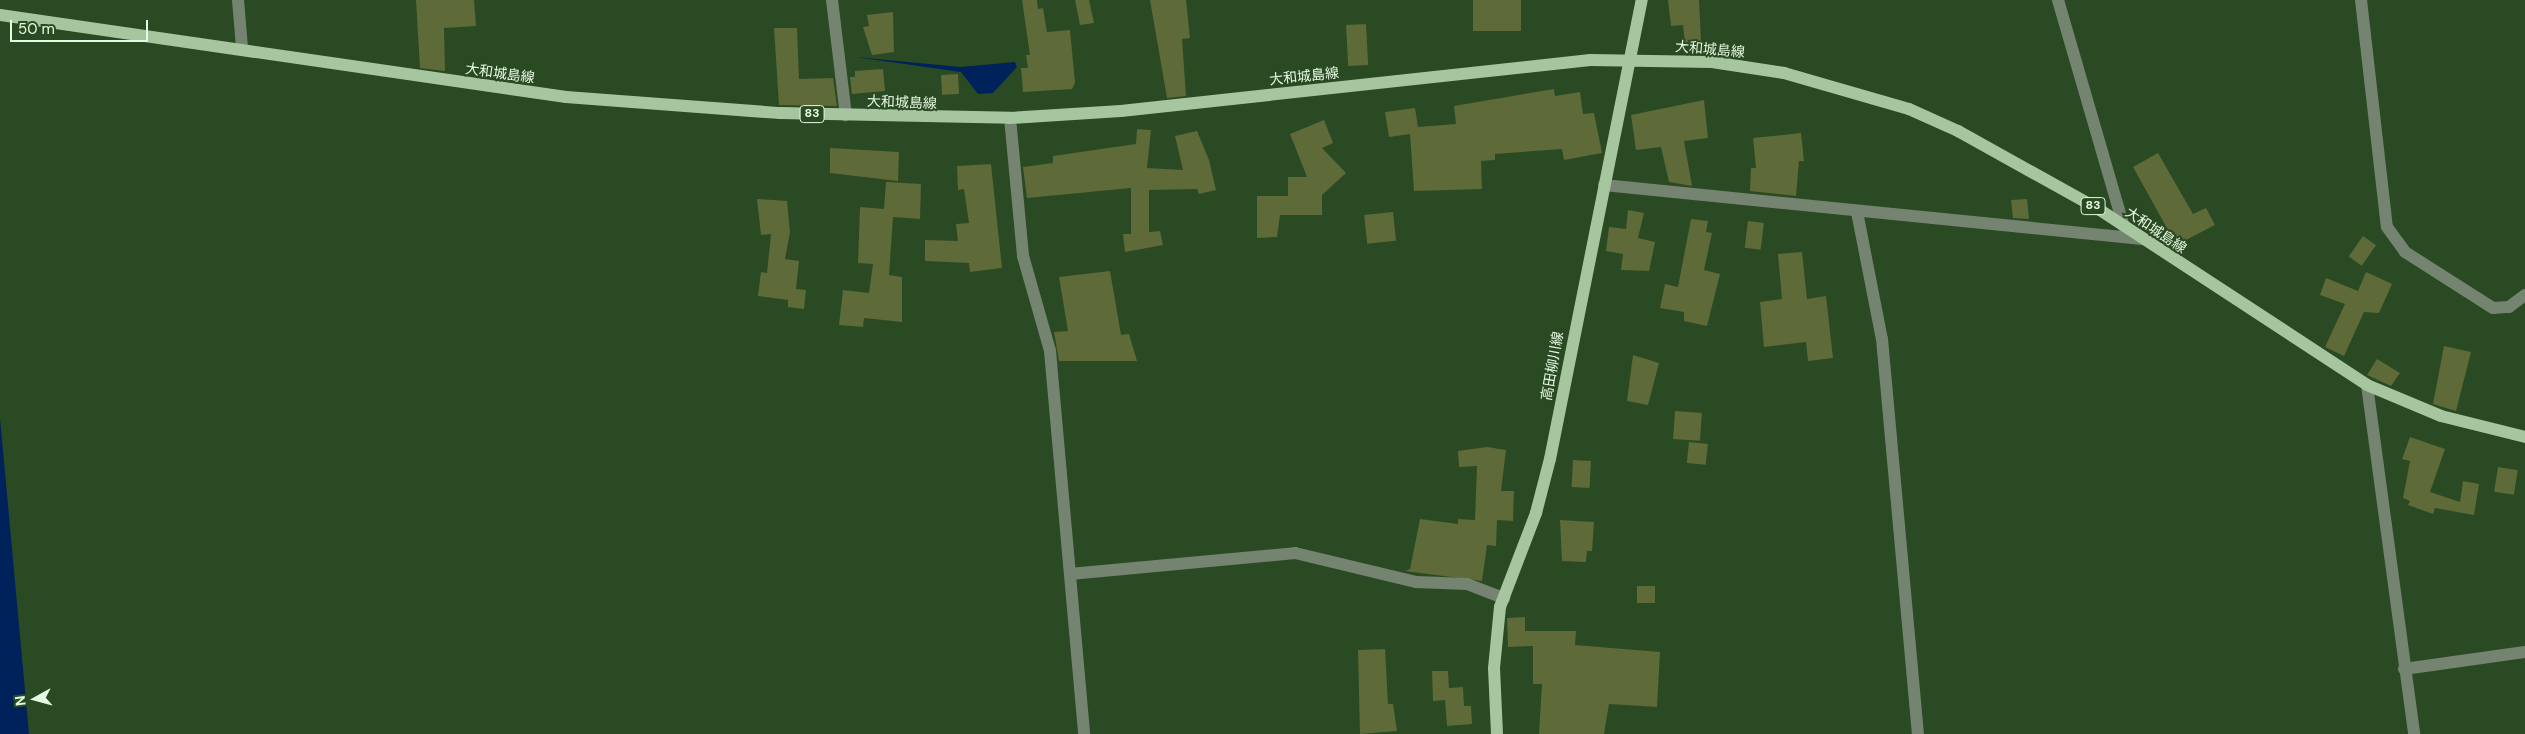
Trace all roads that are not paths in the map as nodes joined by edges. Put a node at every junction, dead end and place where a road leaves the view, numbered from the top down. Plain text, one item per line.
1 (238, 0) edge
2 (832, 0) edge
3 (1642, 0) edge
4 (2058, 0) edge
5 (2361, 0) edge
6 (0, 15) edge
7 (242, 48) junction
8 (1628, 59) junction
9 (846, 115) junction
10 (1010, 118) junction
11 (1604, 185) junction
12 (1857, 212) junction
13 (2124, 226) junction
14 (2142, 239) junction
15 (2525, 295) edge
16 (2367, 384) junction
17 (2525, 437) edge
18 (1070, 574) junction
19 (1504, 598) junction
20 (2525, 652) edge
21 (2404, 670) junction
22 (1084, 734) edge
23 (1497, 734) edge
24 (1918, 734) edge
25 (2414, 734) edge

1 - 7 street
2 - 9 street
3 - 8 main road, 高田柳川線
4 - 13 street
5 - 15 street
6 - 7 main road, 大和城島線 / 83
7 - 9 main road, 大和城島線 / 83
8 - 10 main road, 大和城島線 / 83
8 - 11 main road, 高田柳川線
8 - 13 main road, 大和城島線 / 83
9 - 10 main road, 大和城島線 / 83
10 - 18 street
11 - 12 street
11 - 19 main road, 高田柳川線
12 - 14 street
12 - 24 street
13 - 14 main road, 大和城島線 / 83
14 - 16 main road, 大和城島線 / 83
16 - 17 main road, 大和城島線 / 83
16 - 21 street
18 - 19 street
18 - 22 street
19 - 23 main road, 高田柳川線
20 - 21 street
21 - 25 street

